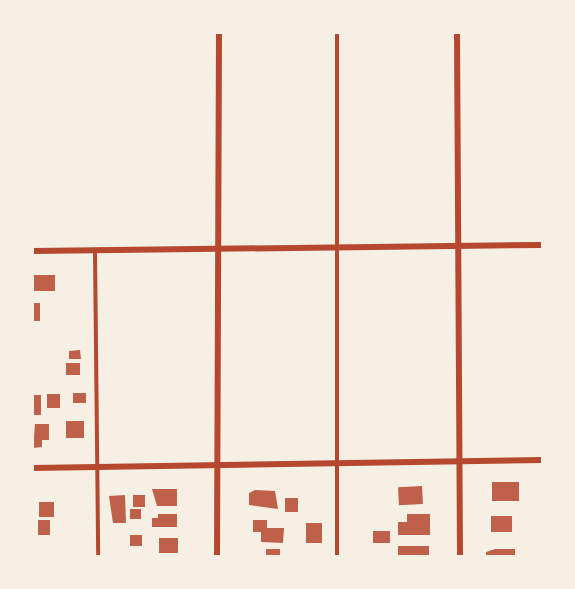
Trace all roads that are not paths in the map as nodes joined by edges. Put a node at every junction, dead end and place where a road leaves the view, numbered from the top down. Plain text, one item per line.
1 (219, 33) edge
2 (337, 33) edge
3 (457, 33) edge
4 (542, 244) edge
5 (457, 246) junction
6 (339, 247) junction
7 (216, 249) junction
8 (33, 251) edge
9 (95, 251) junction
10 (542, 460) edge
11 (460, 461) junction
12 (337, 463) junction
13 (218, 465) junction
14 (98, 467) junction
15 (33, 468) edge
16 (98, 556) edge
17 (218, 556) edge
18 (337, 556) edge
19 (460, 556) edge

1 - 7 street
2 - 6 lane
3 - 5 street
4 - 5 street
5 - 6 street
5 - 11 street
6 - 7 street
6 - 12 lane
7 - 9 street
7 - 13 street
8 - 9 street
9 - 14 lane
10 - 11 street
11 - 12 street
11 - 19 street
12 - 13 street
12 - 18 lane
13 - 14 street
13 - 17 street
14 - 15 street
14 - 16 lane

